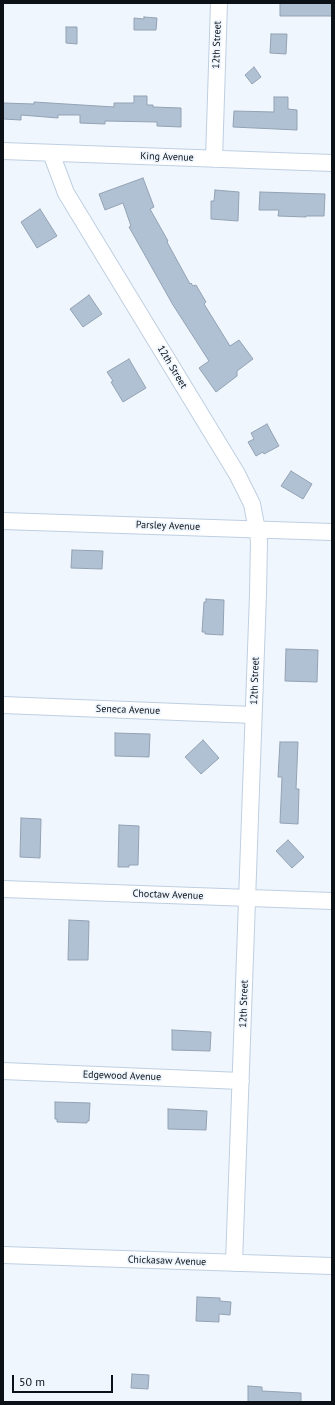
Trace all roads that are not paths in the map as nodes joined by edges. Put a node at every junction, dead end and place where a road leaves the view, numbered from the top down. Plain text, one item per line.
1 (219, 3) edge
2 (3, 151) edge
3 (51, 153) junction
4 (214, 158) junction
5 (332, 163) edge
6 (3, 521) edge
7 (258, 530) junction
8 (332, 532) edge
9 (3, 705) edge
10 (253, 715) junction
11 (3, 889) edge
12 (247, 898) junction
13 (332, 901) edge
14 (3, 1071) edge
15 (241, 1081) junction
16 (3, 1255) edge
17 (234, 1263) junction
18 (332, 1266) edge

1 - 4 street, 12th Street
2 - 3 street, King Avenue
3 - 4 street, King Avenue
3 - 7 street, 12th Street
4 - 5 street, King Avenue
6 - 7 street, Parsley Avenue
7 - 8 street, Parsley Avenue
7 - 10 street, 12th Street
9 - 10 street, Seneca Avenue
10 - 12 street, 12th Street
11 - 12 street, Choctaw Avenue
12 - 13 street, Choctaw Avenue
12 - 15 street, 12th Street
14 - 15 street, Edgewood Avenue
15 - 17 street, 12th Street
16 - 17 street, Chickasaw Avenue
17 - 18 street, Chickasaw Avenue

